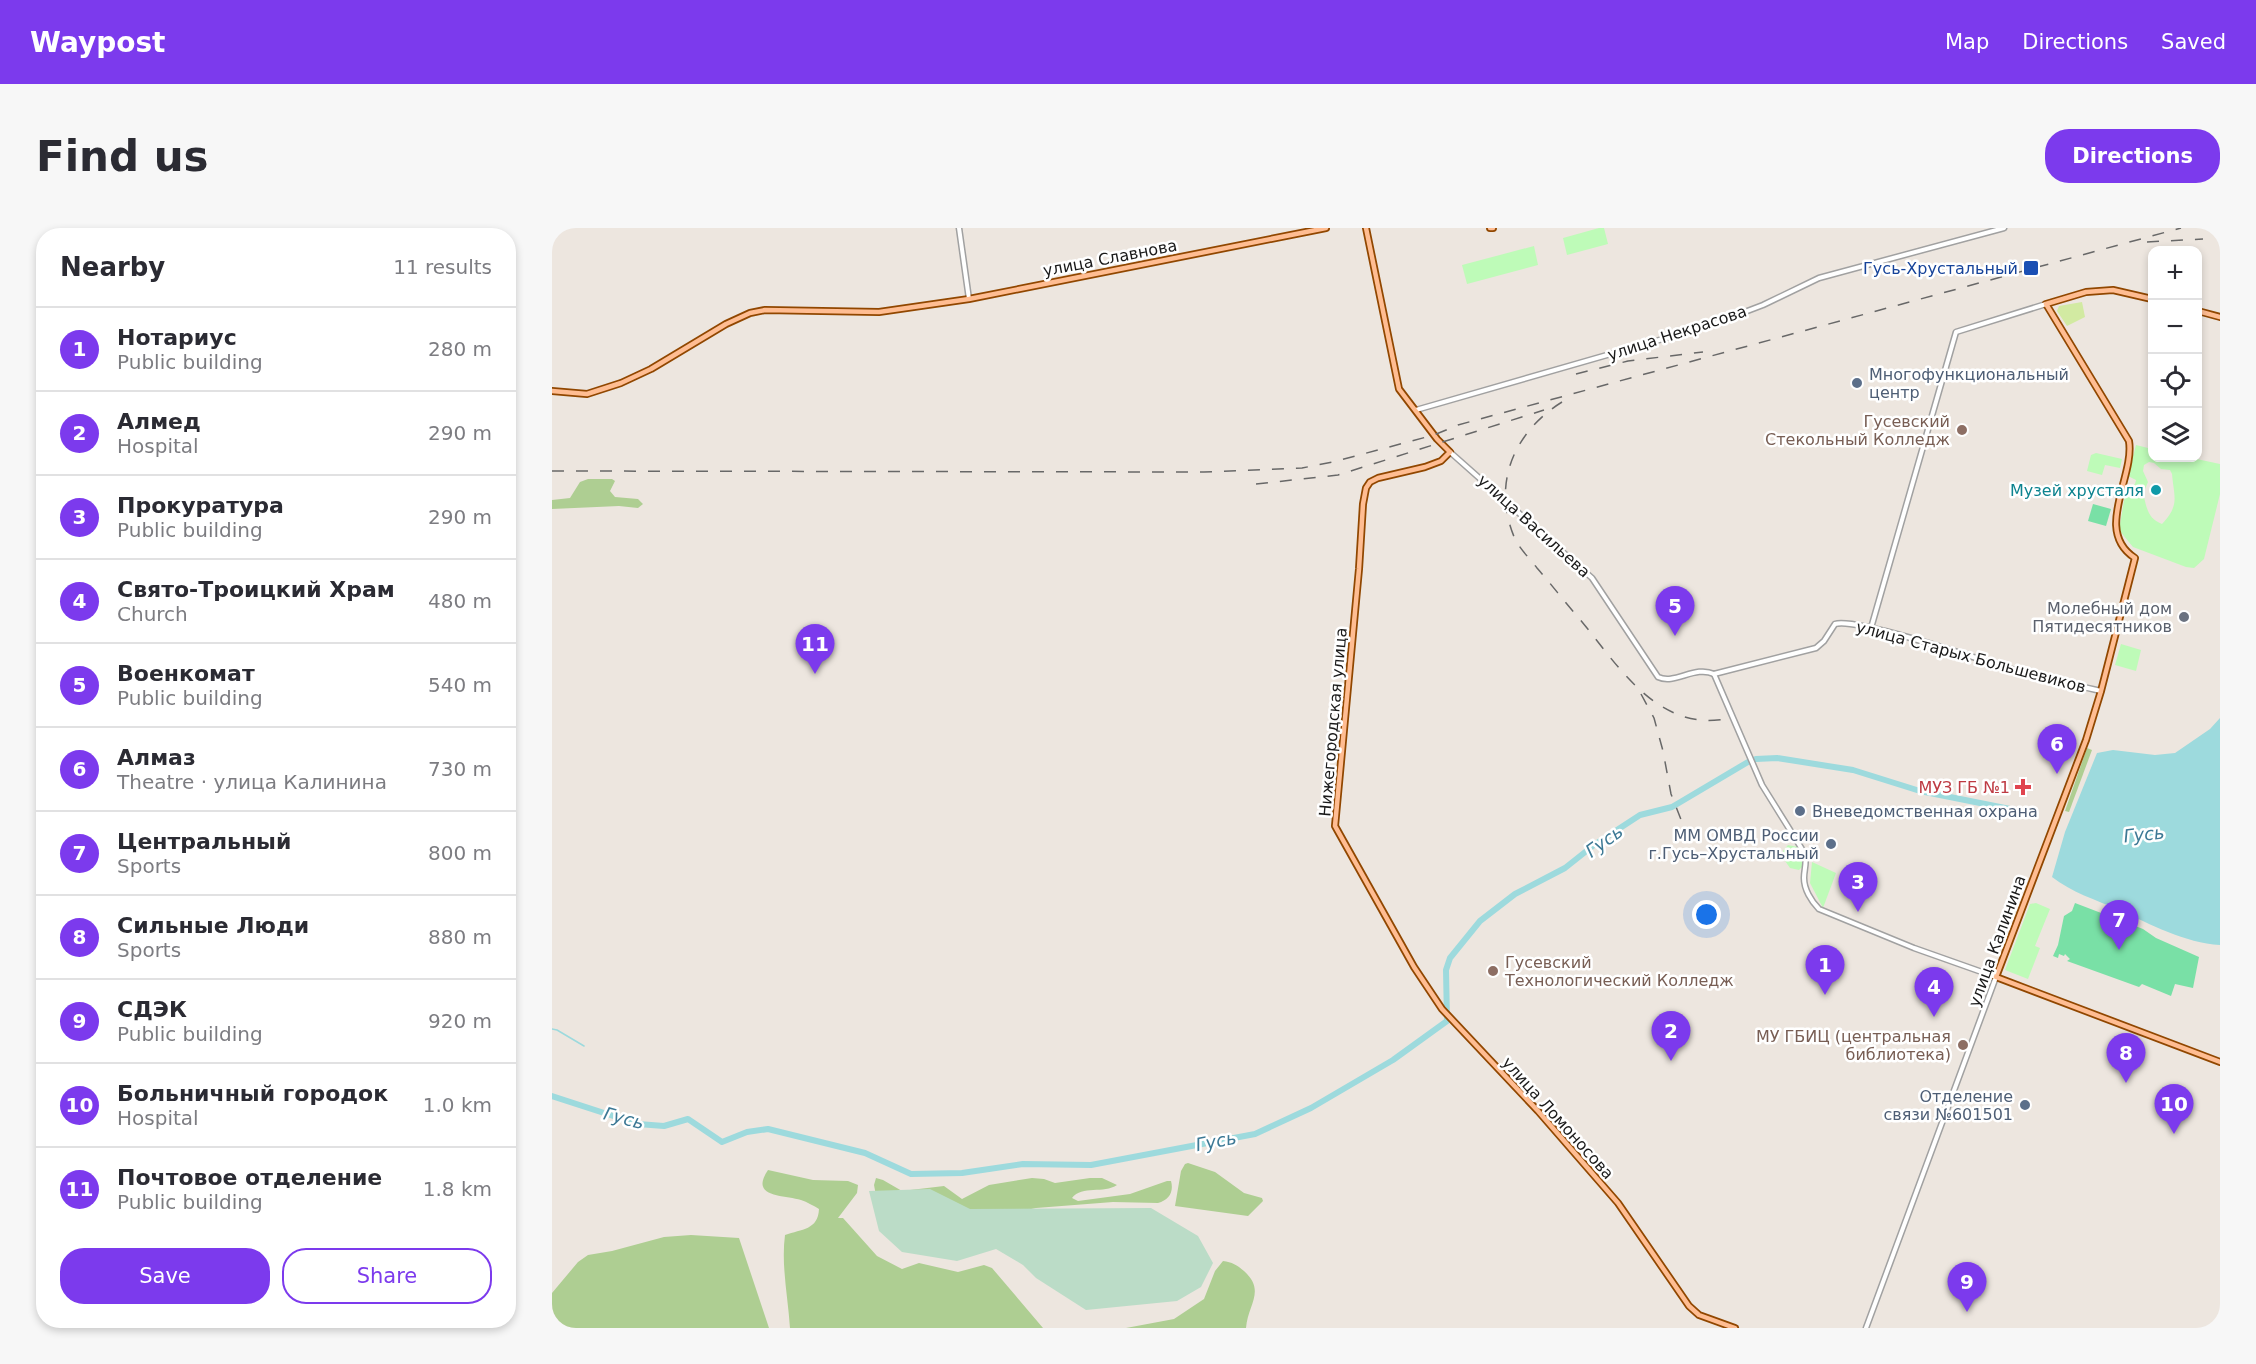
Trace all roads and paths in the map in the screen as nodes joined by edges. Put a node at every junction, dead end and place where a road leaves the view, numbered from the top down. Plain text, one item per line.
1 (958, 228) edge
2 (1326, 228) edge
3 (1366, 228) edge
4 (2004, 228) edge
5 (2148, 298) edge
6 (969, 299) junction
7 (2046, 304) junction
8 (2202, 312) edge
9 (2220, 317) edge
10 (552, 391) edge
11 (1416, 410) junction
12 (1450, 452) junction
13 (1871, 628) junction
14 (1714, 674) junction
15 (2101, 691) junction
16 (1996, 977) junction
17 (1452, 1021) joint
18 (2220, 1062) edge
19 (1735, 1328) edge
20 (1866, 1328) edge

1 - 6 street
2 - 6 main road, улица Славнова
3 - 11 main road
4 - 11 street, улица Некрасова
5 - 7 main road
6 - 10 main road, улица Славнова
7 - 13 street
7 - 15 main road, улица Калинина
8 - 9 main road
11 - 12 main road
12 - 14 street, улица Васильева
12 - 17 main road, Нижегородская улица
13 - 14 street, улица Старых Большевиков
13 - 15 street, улица Старых Большевиков
14 - 16 street
15 - 16 main road, улица Калинина
16 - 18 main road
16 - 20 street, улица Калинина
17 - 19 main road, улица Ломоносова

